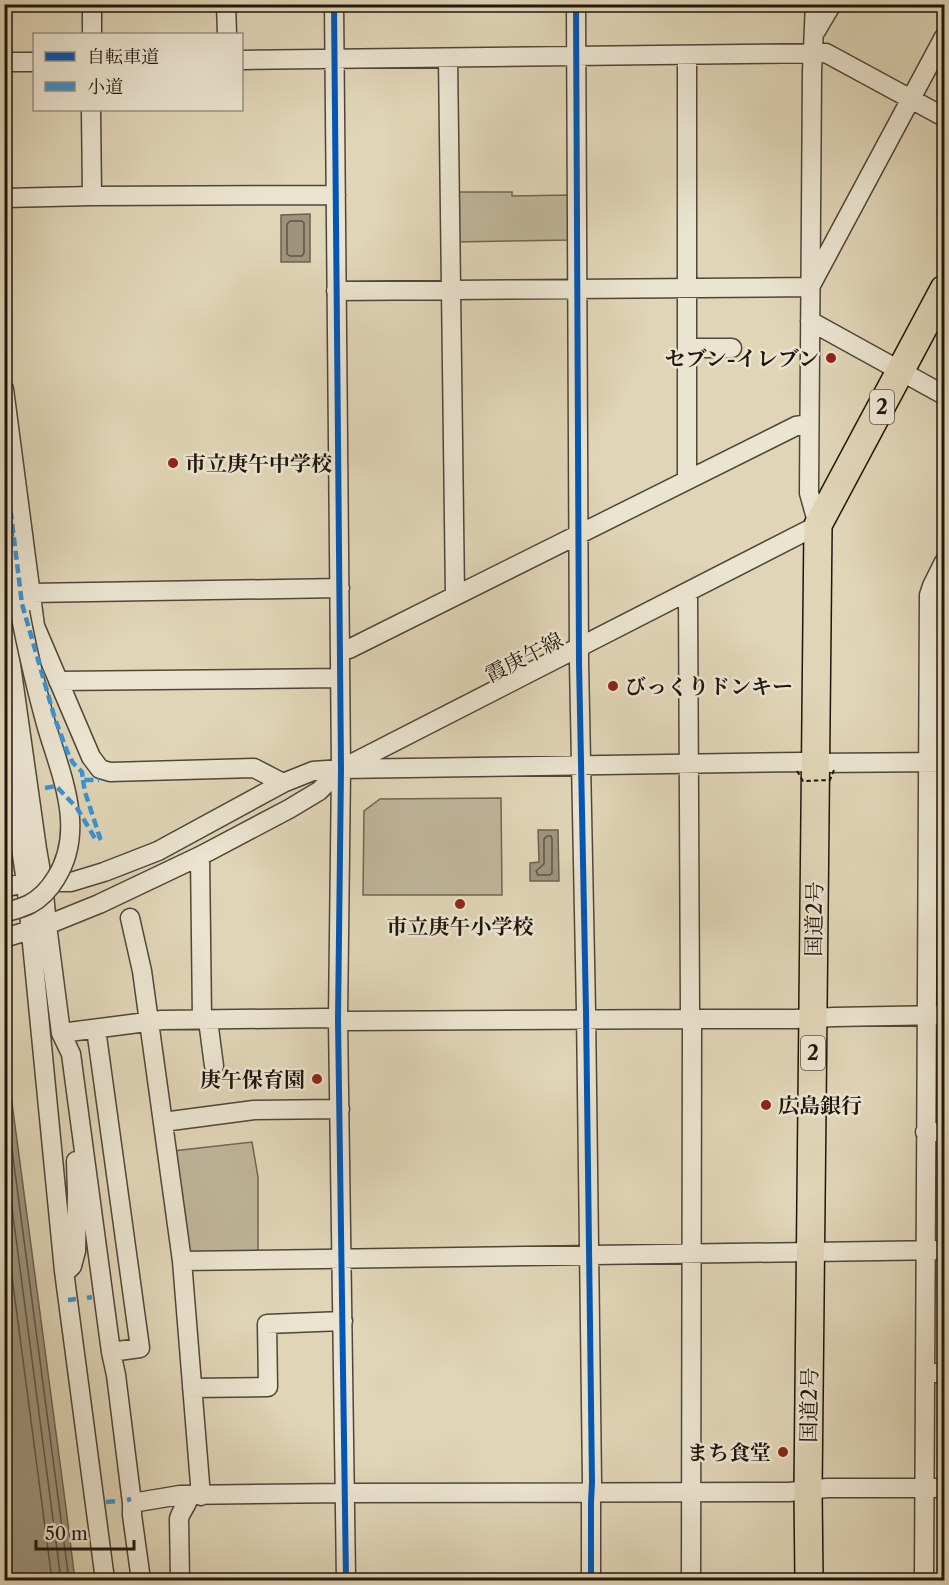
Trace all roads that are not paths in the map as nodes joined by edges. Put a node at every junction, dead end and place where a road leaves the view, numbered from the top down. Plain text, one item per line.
1 (92, 4) edge
2 (226, 4) edge
3 (334, 4) edge
4 (576, 4) edge
5 (815, 4) edge
6 (832, 4) edge
7 (92, 33) edge
8 (227, 33) edge
9 (815, 33) junction
10 (945, 37) edge
11 (814, 54) junction
12 (687, 56) junction
13 (577, 57) junction
14 (448, 58) junction
15 (334, 59) junction
16 (243, 60) edge
17 (4, 62) edge
18 (33, 62) edge
19 (911, 99) junction
20 (91, 111) edge
21 (945, 117) edge
22 (336, 195) junction
23 (92, 196) junction
24 (4, 198) edge
25 (810, 287) junction
26 (687, 288) junction
27 (578, 289) junction
28 (945, 289) edge
29 (451, 290) junction
30 (336, 291) junction
31 (810, 321) junction
32 (687, 348) junction
33 (732, 348) dead end
34 (901, 371) junction
35 (4, 389) edge
36 (945, 394) edge
37 (809, 424) junction
38 (687, 480) junction
39 (818, 525) junction
40 (4, 535) edge
41 (578, 535) junction
42 (945, 562) edge
43 (340, 588) junction
44 (31, 593) junction
45 (688, 593) junction
46 (454, 596) junction
47 (12, 614) edge
48 (579, 648) junction
49 (340, 649) junction
50 (340, 678) junction
51 (58, 681) junction
52 (4, 735) edge
53 (936, 762) edge
54 (690, 763) junction
55 (581, 765) junction
56 (816, 768) junction
57 (341, 769) junction
58 (283, 783) junction
59 (200, 856) junction
60 (35, 882) junction
61 (4, 888) edge
62 (4, 913) edge
63 (130, 918) dead end
64 (39, 928) junction
65 (8, 937) edge
66 (926, 1015) junction
67 (945, 1015) edge
68 (813, 1018) junction
69 (205, 1019) junction
70 (691, 1019) junction
71 (338, 1020) junction
72 (586, 1020) junction
73 (150, 1022) junction
74 (96, 1029) junction
75 (61, 1033) junction
76 (214, 1066) dead end
77 (340, 1109) junction
78 (163, 1122) junction
79 (925, 1132) junction
80 (945, 1132) edge
81 (85, 1152) junction
82 (926, 1250) junction
83 (945, 1250) edge
84 (812, 1252) junction
85 (692, 1254) junction
86 (589, 1255) junction
87 (342, 1258) junction
88 (182, 1261) junction
89 (64, 1271) junction
90 (343, 1321) junction
91 (111, 1352) junction
92 (925, 1373) junction
93 (945, 1373) edge
94 (192, 1388) junction
95 (924, 1488) junction
96 (945, 1488) edge
97 (808, 1491) junction
98 (345, 1493) junction
99 (591, 1493) junction
100 (691, 1493) junction
101 (195, 1496) junction
102 (132, 1503) junction
103 (105, 1581) edge
104 (141, 1581) edge
105 (180, 1581) edge
106 (346, 1581) edge
107 (591, 1581) edge
108 (692, 1581) edge
109 (809, 1581) edge
110 (924, 1581) edge

1 - 7 street
2 - 8 street
3 - 15 street
4 - 13 street
5 - 9 street
6 - 9 street
9 - 11 street
10 - 19 street
11 - 12 street
11 - 19 street
11 - 25 street
12 - 13 street
12 - 26 street
13 - 14 street
13 - 27 street
14 - 15 street
14 - 29 street
15 - 16 street
15 - 22 street
17 - 18 street
19 - 21 street
19 - 25 street
20 - 23 street
22 - 23 street
22 - 30 street
23 - 24 street
25 - 26 street
25 - 31 street
26 - 27 street
26 - 32 street
27 - 29 street
27 - 41 street
28 - 34 highway, 国道2号 / 2
29 - 30 street
29 - 46 street
30 - 43 street
31 - 34 street
31 - 37 street
32 - 33 street
32 - 38 street
34 - 36 street
34 - 39 highway, 国道2号 / 2
35 - 44 street
37 - 38 street
37 - 39 street
38 - 41 street
39 - 45 street, 霞庚午線
39 - 56 highway, 国道2号 / 2
40 - 47 street
41 - 46 street
41 - 48 street
42 - 53 street
43 - 44 street
43 - 49 street
44 - 51 street
45 - 48 street, 霞庚午線
45 - 54 street
46 - 49 street
47 - 60 street
47 - 62 street, bridge
48 - 55 street
48 - 57 street, 霞庚午線
49 - 50 street
50 - 51 street
50 - 57 street
51 - 58 street
52 - 60 street
53 - 56 street
53 - 66 street
54 - 55 street
54 - 56 street
54 - 70 street
55 - 57 street
55 - 72 street
56 - 68 highway, 国道2号 / 2
57 - 58 street
57 - 59 street
57 - 71 street
58 - 60 street
59 - 64 street
59 - 69 street
60 - 61 street
60 - 64 street
63 - 73 street
64 - 65 street
64 - 75 street
64 - 89 street
66 - 67 street
66 - 68 street
66 - 79 street
68 - 70 street
68 - 84 highway, 国道2号 / 2
69 - 71 street
69 - 73 street
69 - 76 street
70 - 72 street
70 - 85 street
71 - 72 street
71 - 77 street
72 - 86 street
73 - 74 street
73 - 78 street
74 - 75 street
74 - 91 street
75 - 81 street
77 - 78 street
77 - 87 street
78 - 88 street
79 - 80 street
79 - 82 street
81 - 89 street
81 - 91 street
82 - 83 street
82 - 84 street
82 - 92 street
84 - 85 street
84 - 97 highway, 国道2号 / 2
85 - 86 street
85 - 100 street
86 - 87 street
86 - 99 street
87 - 88 street
87 - 90 street
88 - 94 street
89 - 103 street
90 - 94 street
90 - 98 street
91 - 102 street
92 - 93 street
92 - 95 street
94 - 101 street
95 - 96 street
95 - 97 street
95 - 110 street
97 - 100 street
97 - 109 highway, 国道2号 / 2
98 - 99 street
98 - 101 street
98 - 106 street
99 - 100 street
99 - 107 street
100 - 108 street
101 - 102 street
101 - 105 street
102 - 104 street

